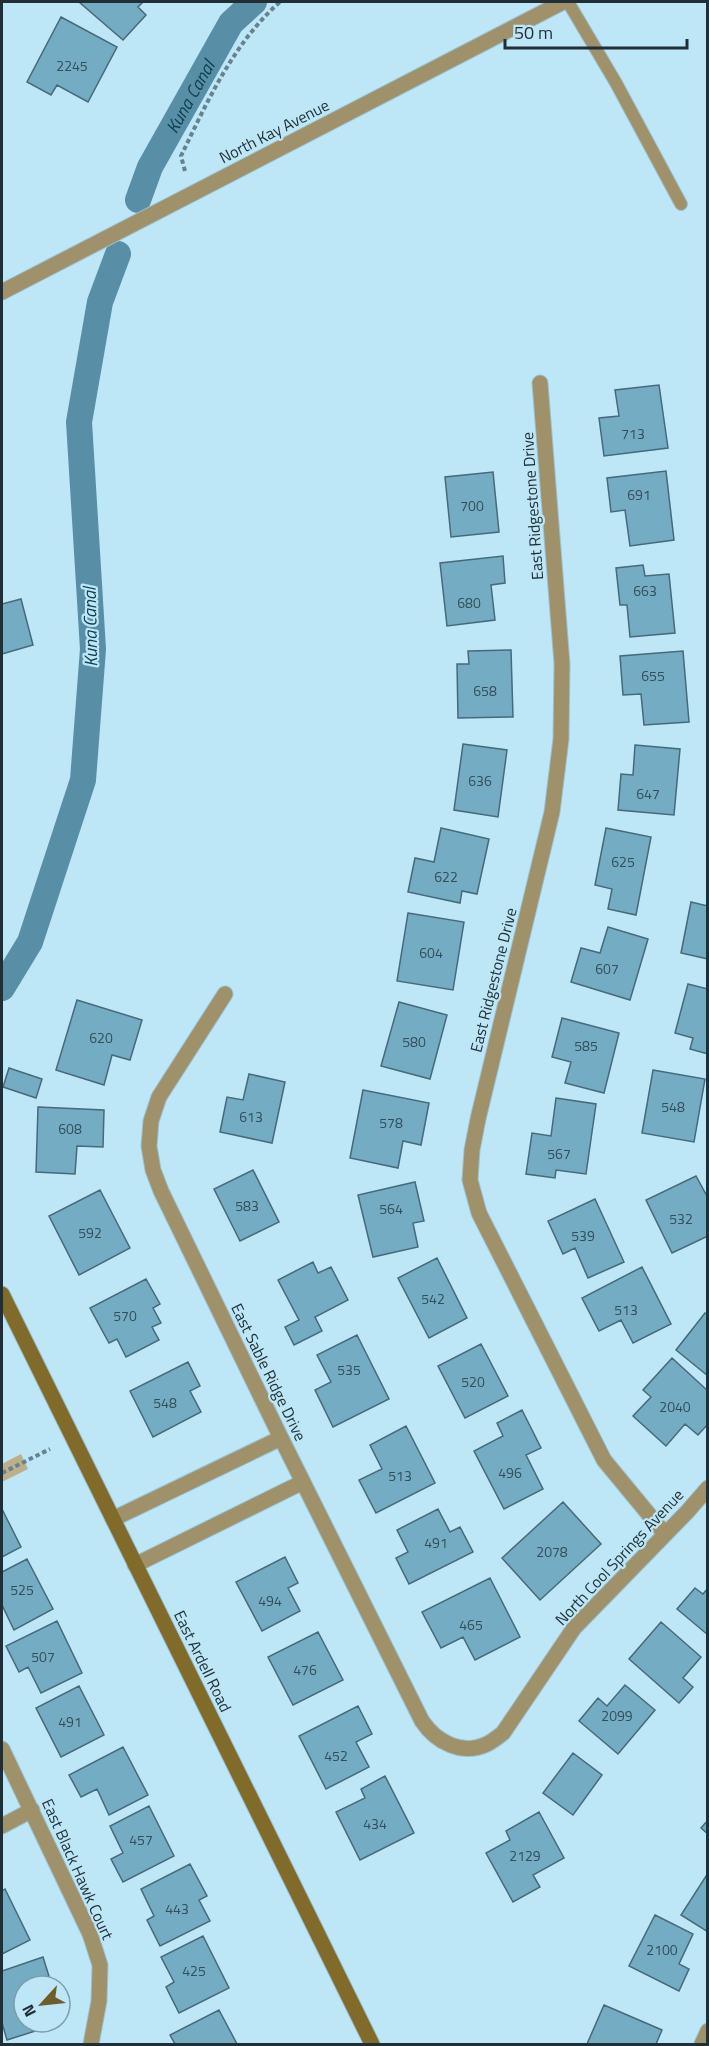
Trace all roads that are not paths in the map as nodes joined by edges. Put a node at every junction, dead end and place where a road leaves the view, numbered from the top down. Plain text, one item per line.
1 (563, 2) edge
2 (568, 2) edge
3 (681, 204) dead end
4 (2, 292) edge
5 (540, 383) dead end
6 (225, 994) dead end
7 (2, 1294) edge
8 (281, 1438) junction
9 (303, 1482) junction
10 (708, 1488) edge
11 (113, 1519) junction
12 (665, 1534) junction
13 (135, 1565) junction
14 (460, 1748) joint
15 (2, 1749) edge
16 (32, 1810) junction
17 (2, 1826) edge
18 (708, 2031) edge
19 (91, 2044) edge
20 (372, 2044) edge
21 (702, 2044) edge

1 - 4 street, North Kay Avenue
2 - 3 lane
5 - 12 street, East Ridgestone Drive
6 - 8 street, East Sable Ridge Drive
7 - 11 street, East Ardell Road
8 - 9 street, East Sable Ridge Drive
8 - 11 street
9 - 13 street
9 - 14 street, East Sable Ridge Drive
10 - 12 street, North Cool Springs Avenue
11 - 13 street, East Ardell Road
12 - 14 street, North Cool Springs Avenue
13 - 20 street, East Ardell Road
15 - 16 street, East Black Hawk Court
16 - 17 street
16 - 19 street, East Black Hawk Court
18 - 21 street

